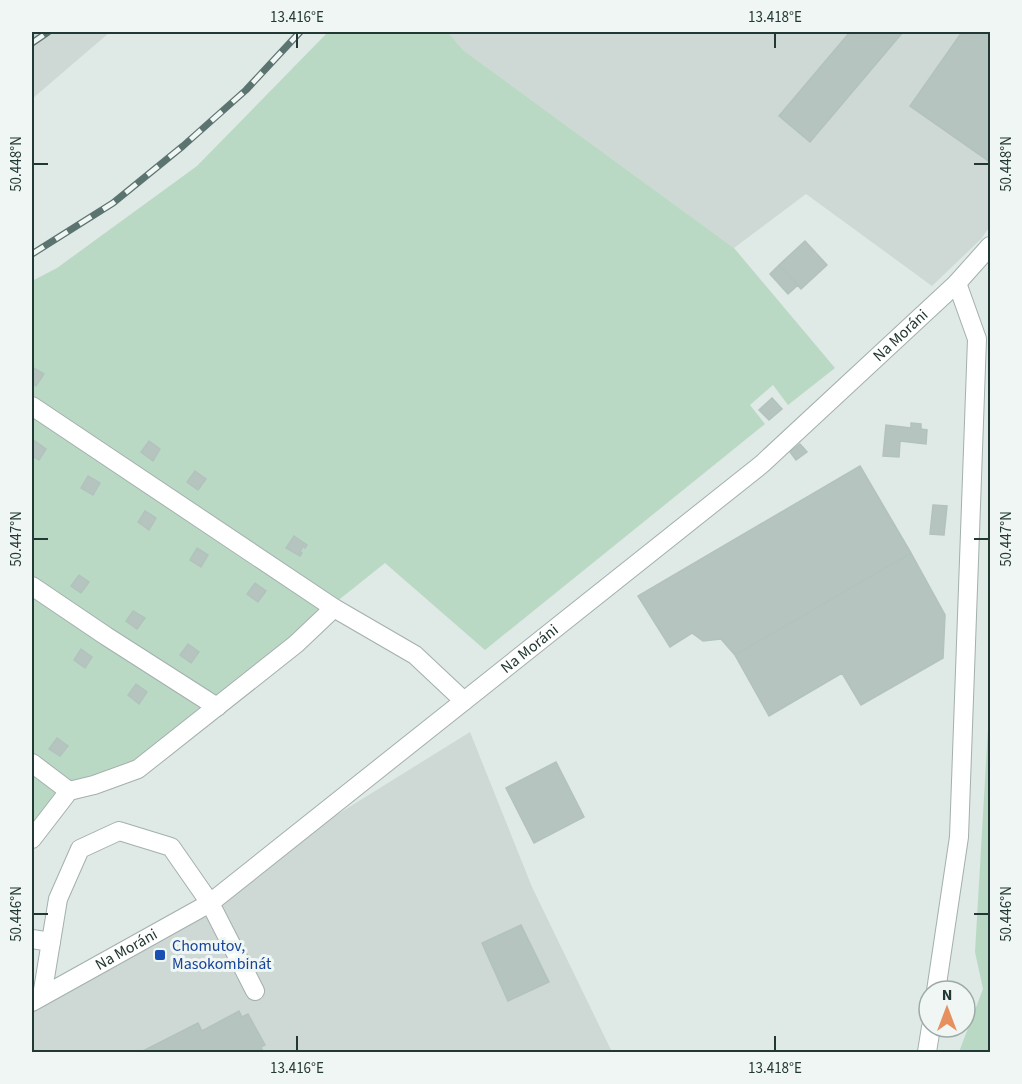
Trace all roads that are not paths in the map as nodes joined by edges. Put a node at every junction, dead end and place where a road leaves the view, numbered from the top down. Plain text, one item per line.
1 (990, 246) edge
2 (957, 283) junction
3 (32, 406) edge
4 (32, 586) edge
5 (334, 608) junction
6 (464, 700) junction
7 (217, 706) junction
8 (32, 763) edge
9 (69, 790) junction
10 (32, 839) edge
11 (210, 903) junction
12 (32, 939) edge
13 (51, 942) junction
14 (938, 979) edge
15 (255, 991) dead end
16 (37, 999) edge

1 - 2 lane, Na Moráni
2 - 6 lane, Na Moráni
2 - 14 lane
3 - 5 lane
4 - 7 lane
5 - 6 lane
5 - 7 lane
6 - 11 lane, Na Moráni
7 - 9 lane
8 - 9 lane
9 - 10 lane
11 - 13 lane
11 - 15 lane
11 - 16 lane, Na Moráni
12 - 13 lane
13 - 16 lane

